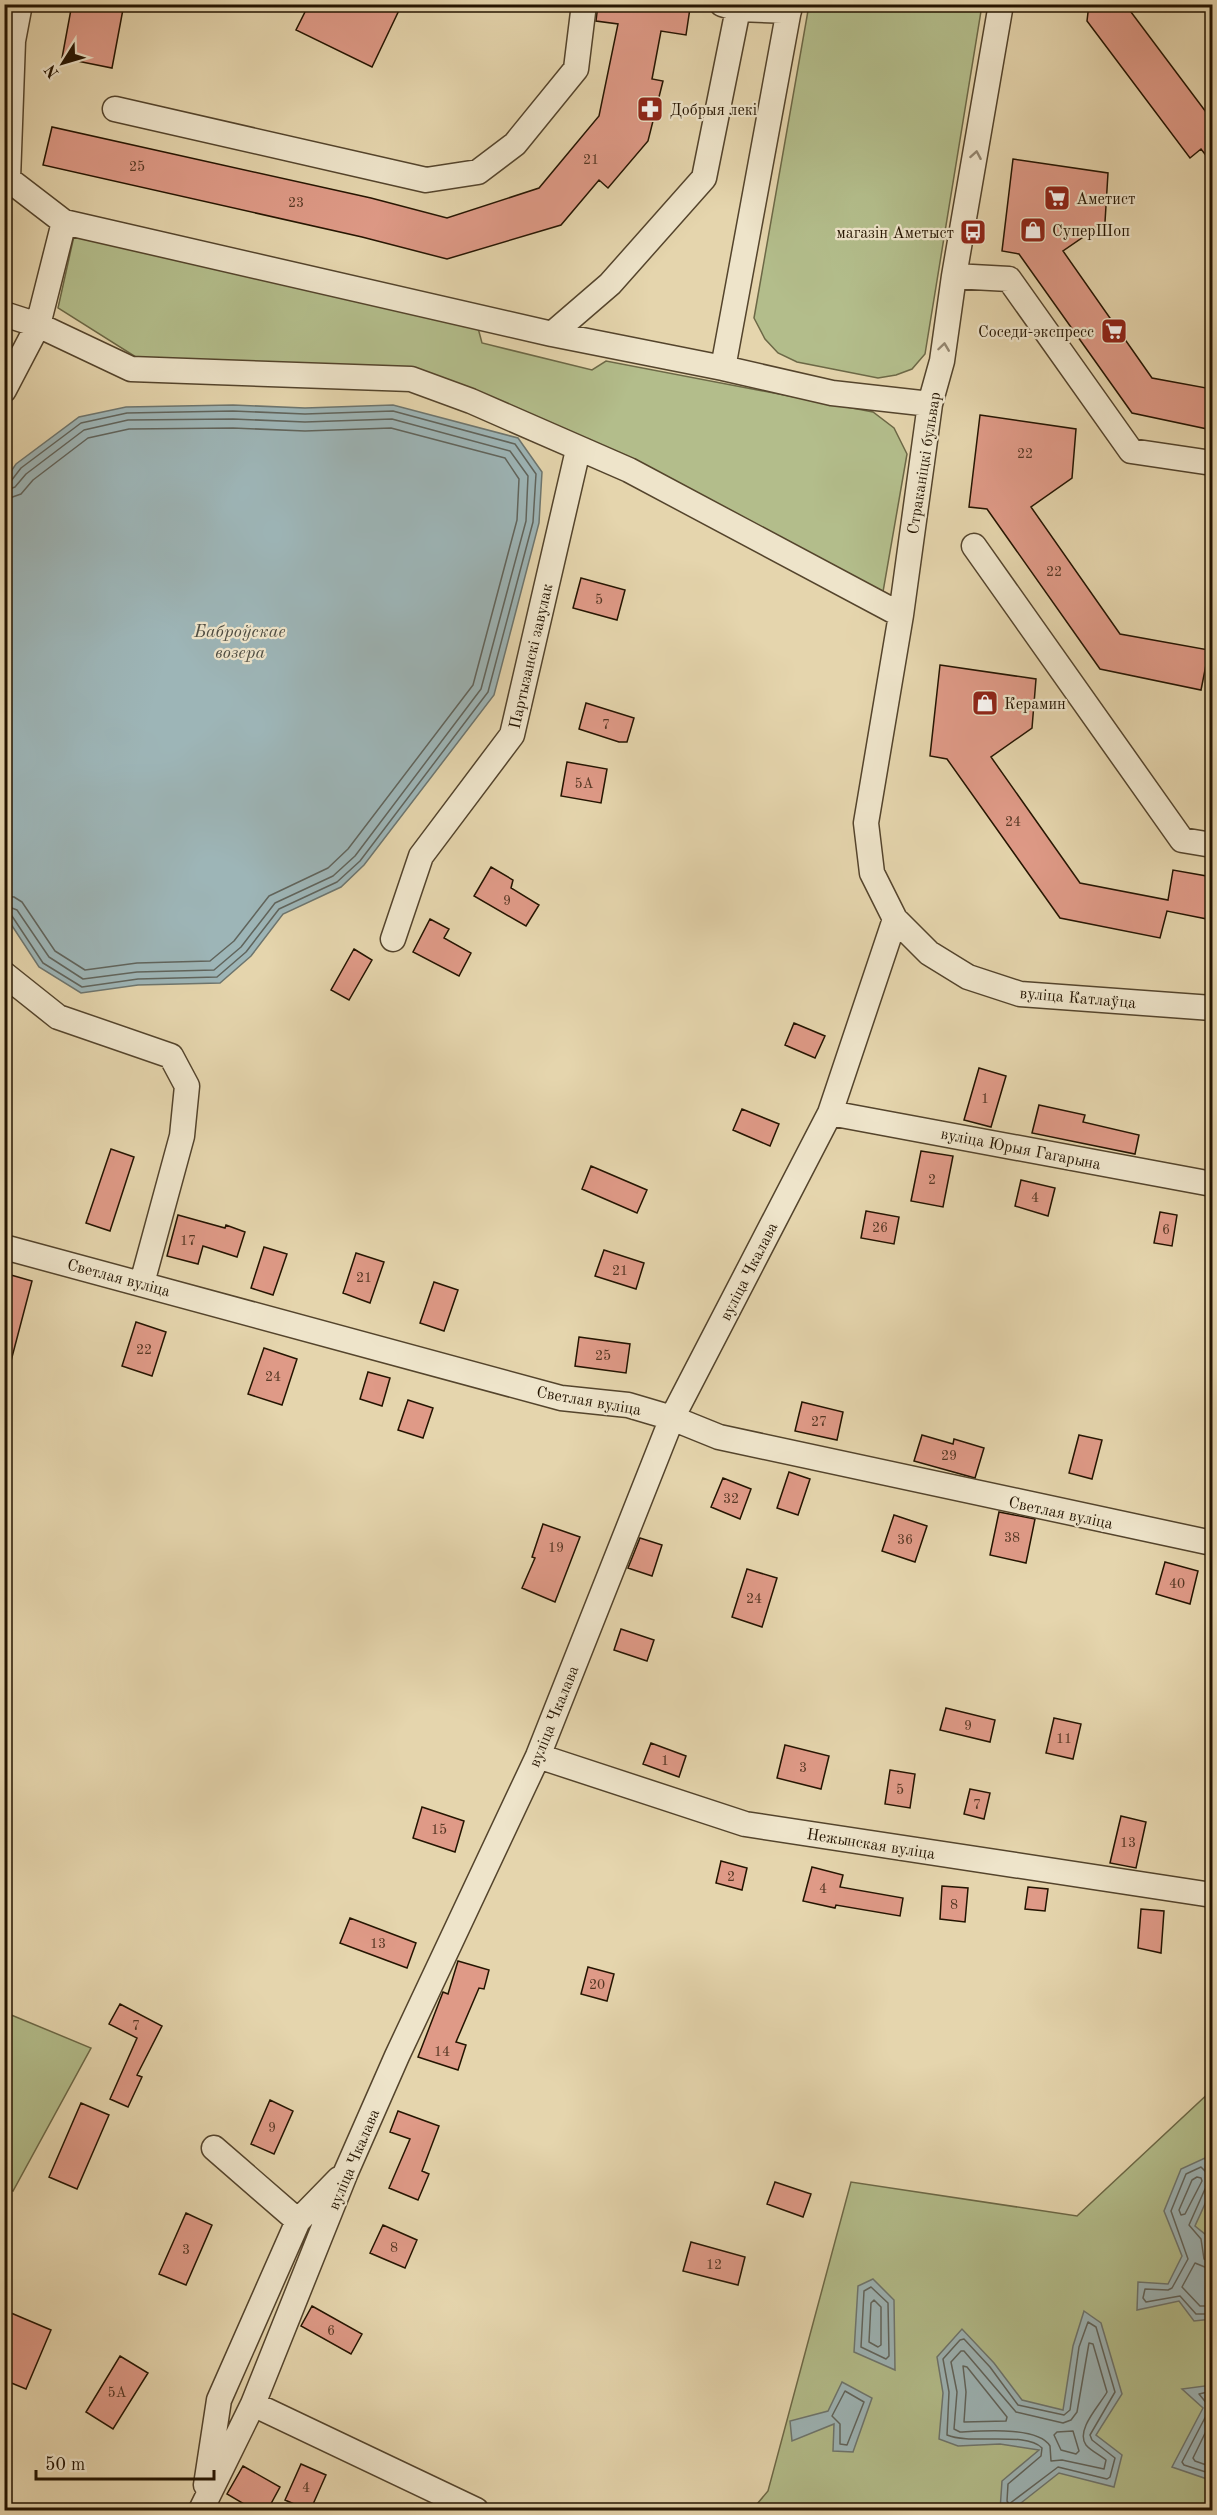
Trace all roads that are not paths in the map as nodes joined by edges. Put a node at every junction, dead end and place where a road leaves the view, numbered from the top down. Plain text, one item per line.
1 (20, 4) edge
2 (584, 4) edge
3 (1001, 4) edge
4 (730, 7) edge
5 (789, 8) edge
6 (115, 109) dead end
7 (64, 222) junction
8 (954, 276) junction
9 (4, 314) edge
10 (38, 325) junction
11 (552, 334) junction
12 (723, 368) junction
13 (4, 390) edge
14 (930, 404) junction
15 (578, 450) junction
16 (1212, 463) edge
17 (974, 546) dead end
18 (901, 615) junction
19 (1212, 845) edge
20 (895, 919) junction
21 (393, 939) dead end
22 (4, 974) edge
23 (1212, 1008) edge
24 (830, 1113) junction
25 (1212, 1184) edge
26 (4, 1247) edge
27 (142, 1283) junction
28 (672, 1418) junction
29 (1212, 1544) edge
30 (538, 1756) junction
31 (1212, 1895) edge
32 (214, 2148) dead end
33 (346, 2172) junction
34 (298, 2221) junction
35 (253, 2404) junction
36 (202, 2509) edge
37 (476, 2511) edge

1 - 7 street
2 - 6 street
8 -> 3 street, Страканіцкі бульвар
4 - 5 street
4 - 11 street
5 - 12 street
7 - 10 street
7 - 11 street
14 -> 8 street, Страканіцкі бульвар
8 - 16 street
9 - 10 street
10 - 13 street
10 - 15 street
11 - 12 street
12 - 14 street
14 - 18 street, Страканіцкі бульвар
15 - 18 street
15 - 21 street, Партызанскі завулак
17 - 19 street
18 - 20 street, Страканіцкі бульвар
20 - 23 street, вуліца Катлаўца
20 - 24 street, вуліца Чкалава
22 - 27 street
24 - 25 street, вуліца Юрыя Гагарына
24 - 28 street, вуліца Чкалава
26 - 27 street, Светлая вуліца
27 - 28 street, Светлая вуліца
28 - 29 street, Светлая вуліца
28 - 30 street, вуліца Чкалава
30 - 31 street, Нежынская вуліца
30 - 33 street, вуліца Чкалава
32 - 34 street
33 - 34 street
33 - 35 street, вуліца Чкалава
34 - 36 street
35 - 36 street, вуліца Чкалава
35 - 37 street

